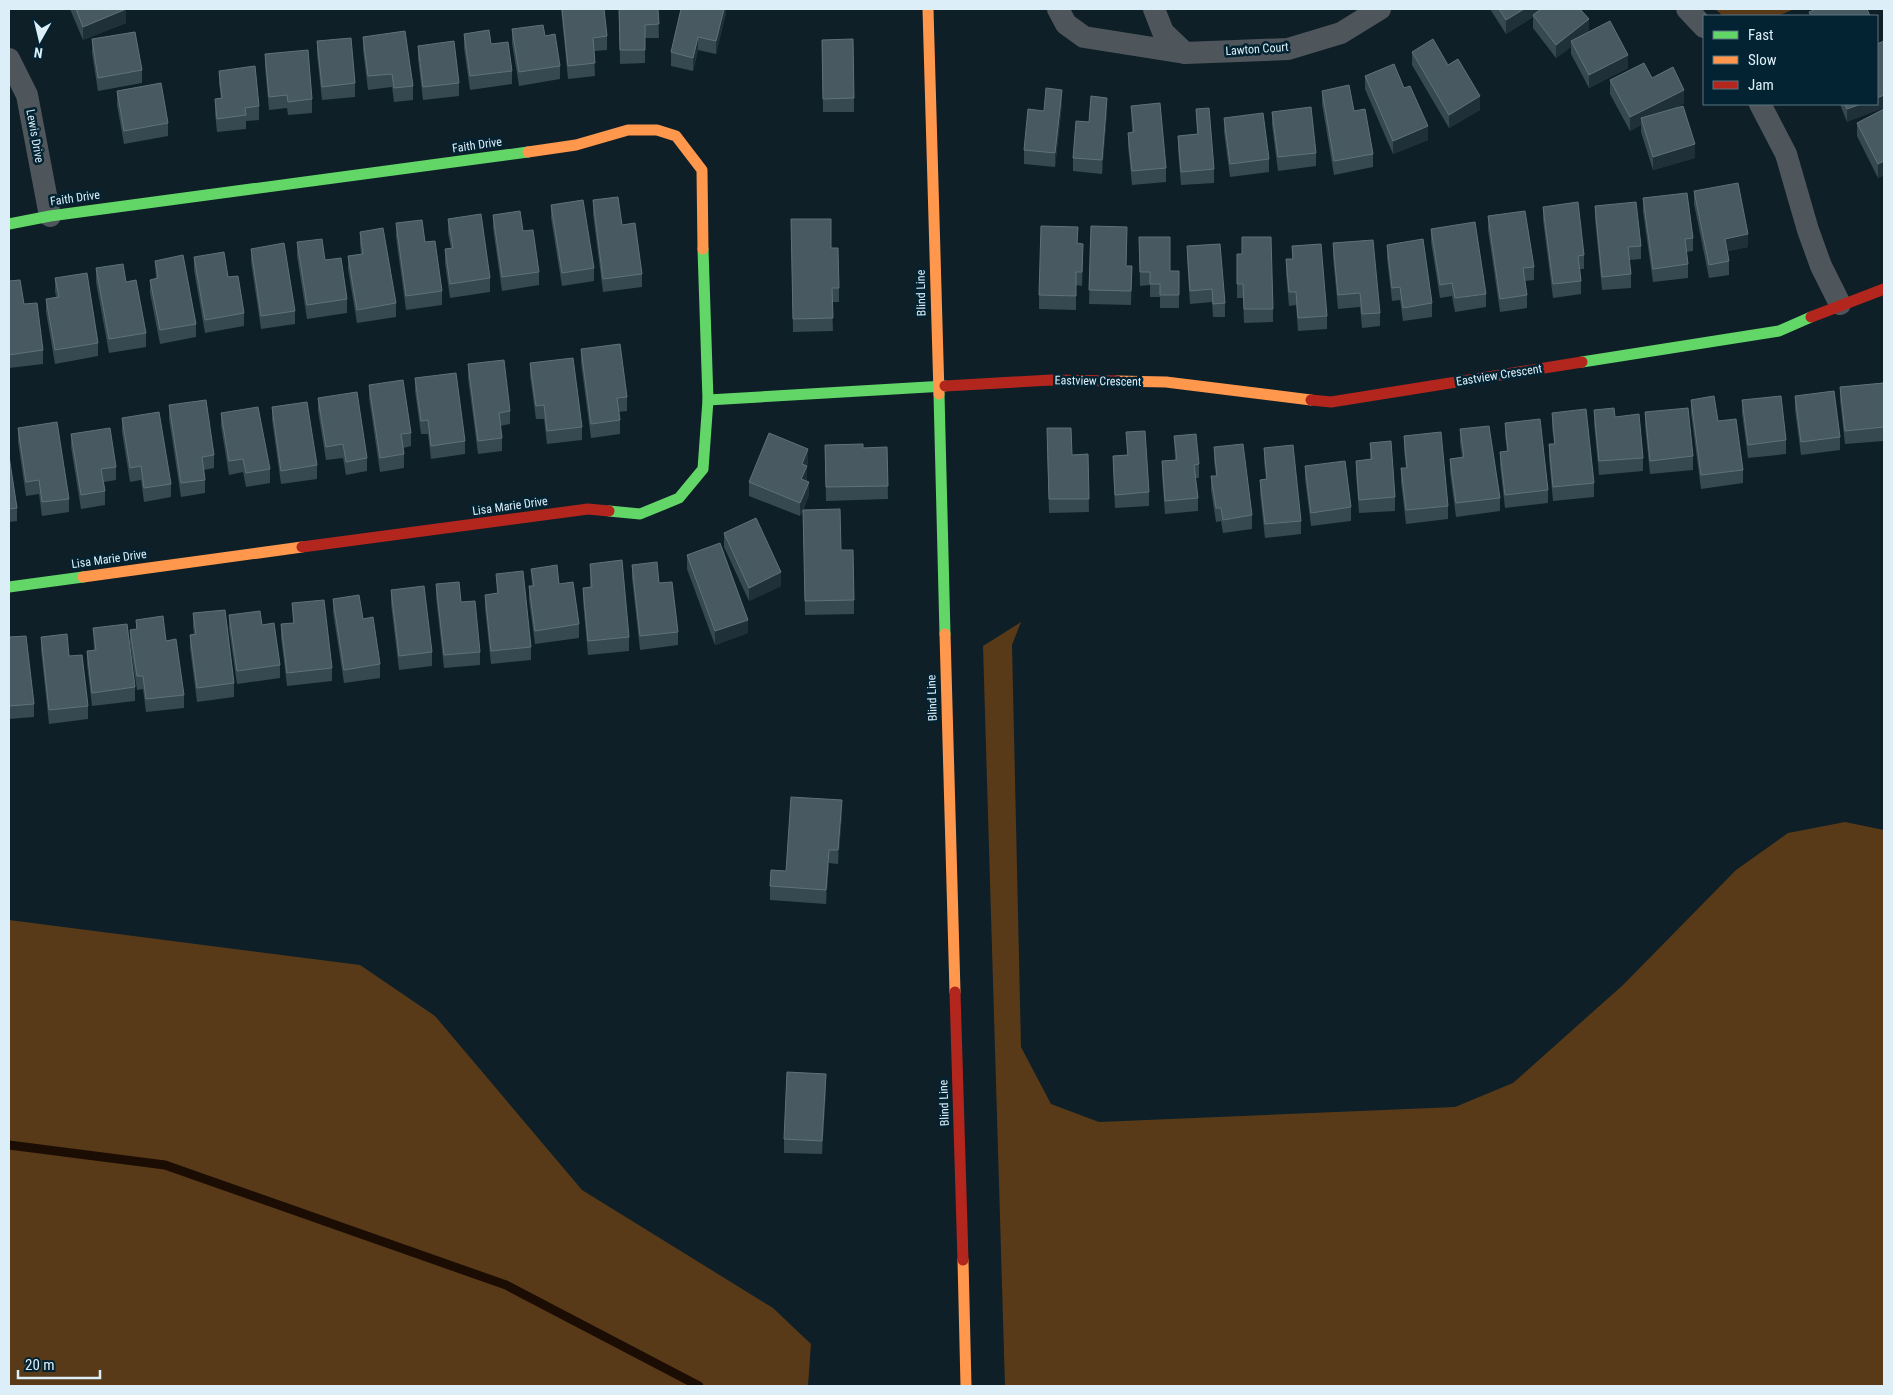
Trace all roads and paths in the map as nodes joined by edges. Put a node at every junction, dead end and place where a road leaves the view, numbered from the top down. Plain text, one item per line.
1 (928, 9) edge
2 (1058, 9) edge
3 (1154, 9) edge
4 (1380, 9) edge
5 (1687, 9) edge
6 (1703, 26) edge
7 (1185, 54) junction
8 (9, 60) edge
9 (1761, 105) edge
10 (50, 216) junction
11 (9, 224) edge
12 (1884, 289) edge
13 (1840, 304) junction
14 (937, 387) junction
15 (708, 400) junction
16 (9, 587) edge
17 (966, 1386) edge

1 - 14 street, Blind Line
2 - 7 street, Lawton Court
3 - 7 street
4 - 7 street, Lawton Court
5 - 6 street
8 - 10 street, Lewis Drive
9 - 13 street
10 - 11 street, Faith Drive
10 - 15 street, Faith Drive
12 - 13 street, Eastview Crescent
13 - 14 street, Eastview Crescent
14 - 15 street
14 - 17 street, Blind Line
15 - 16 street, Lisa Marie Drive

